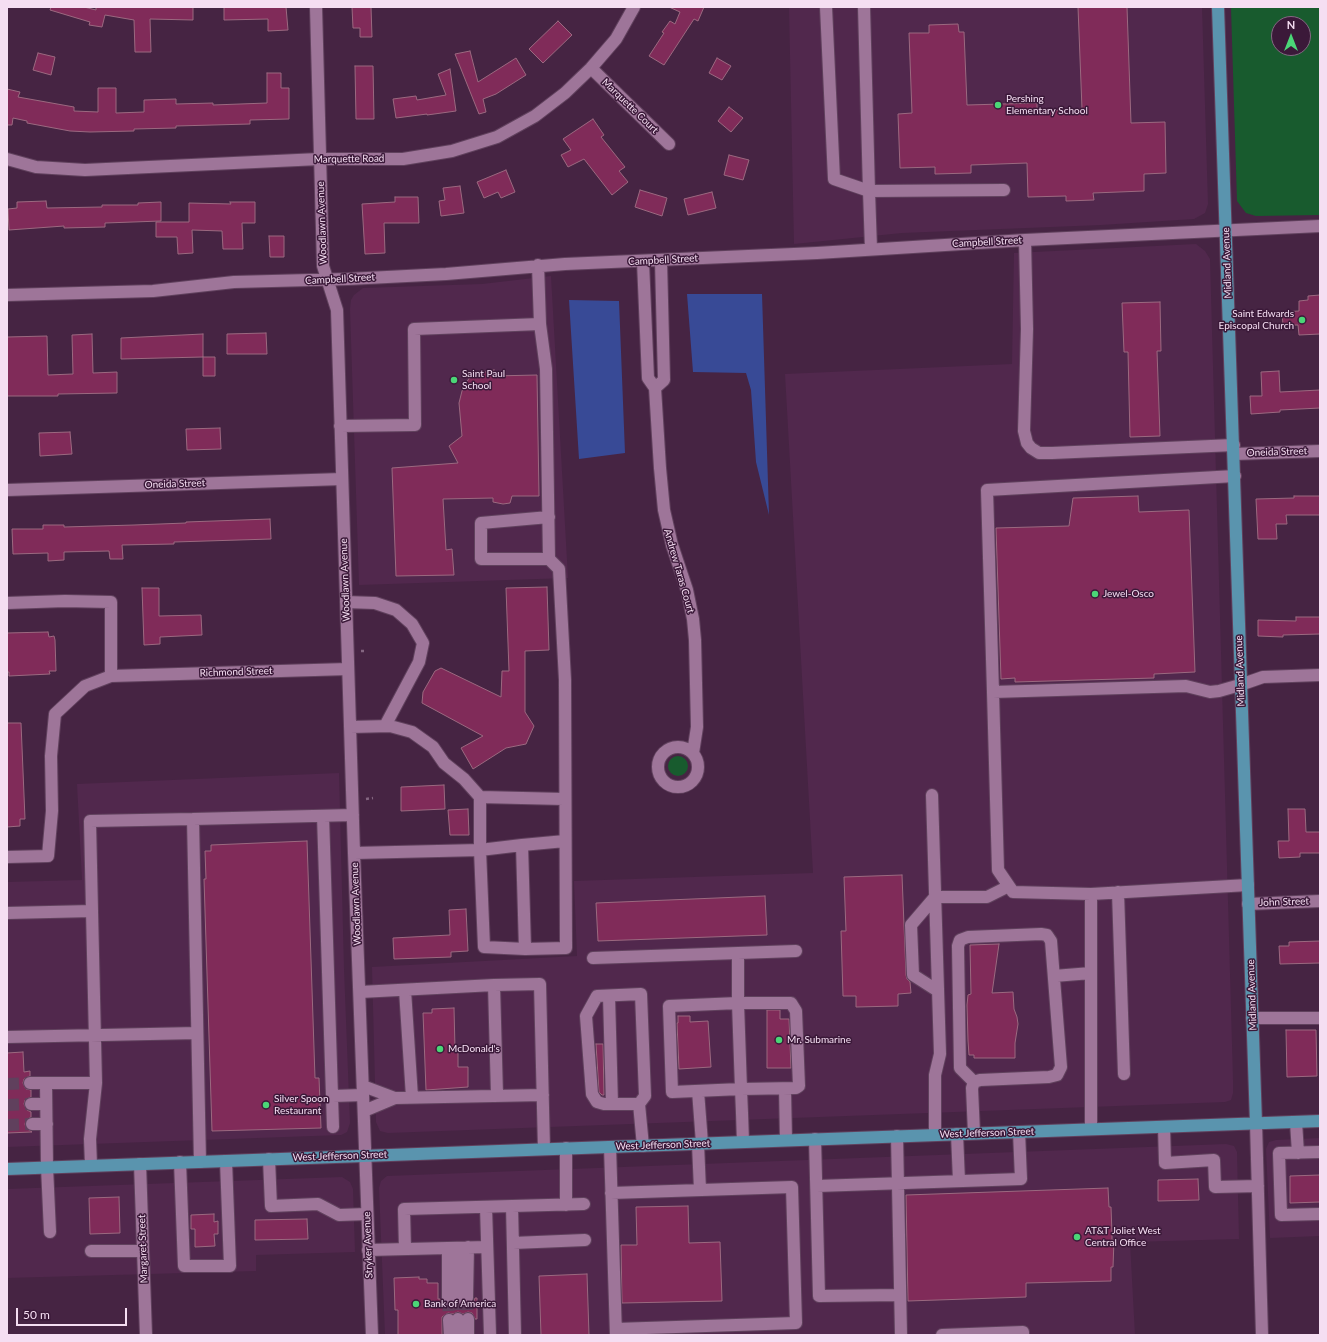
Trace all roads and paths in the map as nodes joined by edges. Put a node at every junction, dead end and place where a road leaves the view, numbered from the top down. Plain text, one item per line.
1 (316, 7) edge
2 (634, 7) edge
3 (826, 7) edge
4 (864, 7) edge
5 (1218, 7) edge
6 (591, 68) junction
7 (669, 144) dead end
8 (7, 159) edge
9 (319, 159) junction
10 (1004, 190) dead end
11 (869, 191) junction
12 (1320, 226) edge
13 (1225, 230) junction
14 (1025, 240) junction
15 (871, 249) junction
16 (661, 261) junction
17 (642, 262) junction
18 (538, 266) junction
19 (327, 280) junction
20 (7, 295) edge
21 (540, 324) junction
22 (655, 388) junction
23 (340, 426) junction
24 (1234, 449) junction
25 (1320, 451) edge
26 (1235, 476) junction
27 (342, 479) junction
28 (7, 490) edge
29 (549, 517) junction
30 (549, 559) junction
31 (346, 602) junction
32 (7, 603) edge
33 (361, 651) dead end
34 (367, 651) dead end
35 (348, 669) junction
36 (1320, 675) edge
37 (111, 676) junction
38 (1240, 685) junction
39 (993, 692) junction
40 (385, 726) junction
41 (350, 727) junction
42 (693, 753) dead end
43 (932, 795) dead end
44 (480, 797) junction
45 (365, 798) dead end
46 (372, 798) dead end
47 (564, 798) junction
48 (353, 815) junction
49 (323, 816) junction
50 (193, 819) junction
51 (565, 841) junction
52 (522, 845) junction
53 (480, 850) junction
54 (354, 853) junction
55 (7, 857) edge
56 (1248, 885) junction
57 (1009, 886) junction
58 (1118, 892) junction
59 (1091, 894) junction
60 (935, 897) junction
61 (1320, 901) edge
62 (1248, 904) junction
63 (92, 911) junction
64 (7, 913) edge
65 (525, 949) junction
66 (796, 951) dead end
67 (738, 953) junction
68 (593, 958) dead end
69 (1091, 974) junction
70 (1054, 976) junction
71 (494, 985) junction
72 (405, 990) junction
73 (938, 990) junction
74 (360, 992) junction
75 (609, 996) junction
76 (738, 1003) junction
77 (1252, 1018) junction
78 (1320, 1018) edge
79 (197, 1033) junction
80 (95, 1035) junction
81 (7, 1037) edge
82 (1124, 1074) dead end
83 (974, 1082) junction
84 (30, 1083) tunnel mouth
85 (46, 1083) junction
86 (96, 1083) junction
87 (741, 1089) junction
88 (785, 1089) junction
89 (363, 1091) junction
90 (698, 1091) junction
91 (332, 1096) junction
92 (497, 1096) junction
93 (543, 1096) junction
94 (412, 1097) junction
95 (395, 1098) junction
96 (31, 1104) tunnel mouth
97 (46, 1104) junction
98 (612, 1104) junction
99 (639, 1104) junction
100 (364, 1111) junction
101 (1320, 1121) edge
102 (1296, 1122) junction
103 (1256, 1123) junction
104 (32, 1124) tunnel mouth
105 (47, 1124) junction
106 (1164, 1126) junction
107 (334, 1127) dead end
108 (1092, 1129) junction
109 (1019, 1132) junction
110 (974, 1133) junction
111 (957, 1134) junction
112 (935, 1135) junction
113 (897, 1136) junction
114 (815, 1139) junction
115 (786, 1140) junction
116 (742, 1142) junction
117 (700, 1143) junction
118 (642, 1146) junction
119 (610, 1147) junction
120 (566, 1148) junction
121 (544, 1149) junction
122 (1320, 1152) edge
123 (1298, 1153) junction
124 (365, 1156) junction
125 (269, 1159) junction
126 (226, 1160) junction
127 (180, 1162) junction
128 (200, 1162) junction
129 (140, 1164) junction
130 (91, 1166) junction
131 (1279, 1166) junction
132 (47, 1167) junction
133 (1257, 1167) junction
134 (7, 1169) edge
135 (959, 1181) junction
136 (898, 1183) junction
137 (817, 1186) junction
138 (700, 1190) junction
139 (1258, 1190) junction
140 (611, 1193) junction
141 (1280, 1194) junction
142 (584, 1204) dead end
143 (566, 1205) junction
144 (512, 1206) junction
145 (486, 1207) junction
146 (367, 1214) junction
147 (1320, 1214) edge
148 (1281, 1215) junction
149 (1258, 1216) junction
150 (50, 1232) dead end
151 (585, 1240) dead end
152 (513, 1243) junction
153 (487, 1246) junction
154 (458, 1248) junction
155 (405, 1249) junction
156 (368, 1250) junction
157 (91, 1251) dead end
158 (143, 1251) junction
159 (900, 1295) junction
160 (458, 1319) junction
161 (616, 1332) edge
162 (146, 1335) edge
163 (372, 1335) edge
164 (450, 1335) edge
165 (459, 1335) edge
166 (468, 1335) edge
167 (490, 1335) edge
168 (515, 1335) edge
169 (901, 1335) edge
170 (942, 1335) edge
171 (1023, 1335) edge
172 (1262, 1335) edge

1 - 9 street, Woodlawn Avenue
2 - 6 street, Marquette Road
3 - 11 street
4 - 11 street
5 - 13 main road, Midland Avenue
6 - 7 street, Marquette Court
6 - 9 street, Marquette Road
8 - 9 street, Marquette Road
9 - 19 street, Woodlawn Avenue
10 - 11 street
11 - 15 street
12 - 13 street, Campbell Street
13 - 14 street, Campbell Street
13 - 24 main road, Midland Avenue
14 - 15 street, Campbell Street
14 - 24 street, Oneida Street
15 - 16 street, Campbell Street
16 - 17 street, Campbell Street
16 - 22 street
17 - 18 street, Campbell Street
17 - 22 street, Andrew Taras Court
18 - 19 street, Campbell Street
18 - 21 street
19 - 20 street, Campbell Street
19 - 23 street, Woodlawn Avenue
21 - 23 street
21 - 29 street
22 - 42 street, Andrew Taras Court
23 - 27 street, Woodlawn Avenue
24 - 25 street, Oneida Street
24 - 26 main road, Midland Avenue
26 - 38 main road, Midland Avenue
26 - 39 street
27 - 28 street, Oneida Street
27 - 31 street, Woodlawn Avenue
29 - 30 street
29 - 30 street
30 - 47 street
31 - 35 street, Woodlawn Avenue
31 - 40 street
32 - 37 street
33 - 34 path
35 - 37 street, Richmond Street
35 - 41 street, Woodlawn Avenue
36 - 38 street
37 - 55 street
38 - 39 street
38 - 56 main road, Midland Avenue
39 - 57 street
40 - 41 street
40 - 44 street
41 - 48 street, Woodlawn Avenue
43 - 60 street
44 - 47 street
44 - 53 street
45 - 46 path
47 - 51 street
48 - 49 street
48 - 54 street, Woodlawn Avenue
49 - 50 street
49 - 91 street
50 - 63 street
50 - 79 street
51 - 52 street
51 - 65 street
52 - 53 street
52 - 65 street
53 - 54 street
53 - 65 street
54 - 74 street, Woodlawn Avenue
56 - 58 street
56 - 62 main road, Midland Avenue
57 - 59 street
57 - 60 street
58 - 59 street
58 - 82 street
59 - 69 street
60 - 73 street
60 - 73 street
61 - 62 street, John Street
62 - 77 main road, Midland Avenue
63 - 64 street
63 - 80 street
66 - 67 street
67 - 68 street
67 - 76 street
69 - 70 street
69 - 108 street
70 - 83 street
70 - 83 street
71 - 72 street
71 - 92 street
71 - 93 street
72 - 74 street
72 - 94 street
73 - 112 street
74 - 89 street, Woodlawn Avenue
75 - 98 street
75 - 98 street
75 - 99 street
76 - 87 street
76 - 88 street
76 - 90 street
77 - 78 street
77 - 103 main road, Midland Avenue
79 - 80 street
79 - 128 street
80 - 81 street
80 - 86 street
83 - 110 street
84 - 85 street
85 - 86 street
85 - 97 street
86 - 130 street
87 - 88 street
87 - 90 street
87 - 116 street
88 - 115 street
89 - 91 street
89 - 95 street
89 - 100 street, Woodlawn Avenue
90 - 117 street
91 - 107 street
92 - 93 street
92 - 94 street
93 - 121 street
94 - 95 street
95 - 100 street
96 - 97 street
97 - 105 street
98 - 99 street
99 - 118 street
100 - 124 street, Woodlawn Avenue
101 - 102 main road, West Jefferson Street
102 - 103 main road, West Jefferson Street
102 - 123 street
103 - 106 main road, West Jefferson Street
103 - 133 street, Midland Avenue
104 - 105 street
105 - 132 street
106 - 108 main road, West Jefferson Street
106 - 139 street
108 - 109 main road, West Jefferson Street
109 - 110 main road, West Jefferson Street
109 - 135 street
110 - 111 main road, West Jefferson Street
111 - 112 main road, West Jefferson Street
111 - 135 street
112 - 113 main road, West Jefferson Street
113 - 114 main road, West Jefferson Street
113 - 136 street
114 - 115 main road, West Jefferson Street
114 - 137 street
115 - 116 main road, West Jefferson Street
116 - 117 main road, West Jefferson Street
117 - 118 main road, West Jefferson Street
117 - 138 street
118 - 119 main road, West Jefferson Street
119 - 120 main road, West Jefferson Street
119 - 140 street
120 - 121 main road, West Jefferson Street
120 - 143 street
121 - 124 main road, West Jefferson Street
122 - 123 street
123 - 131 street
124 - 125 main road, West Jefferson Street
124 - 146 street, Stryker Avenue
125 - 126 main road, West Jefferson Street
125 - 146 street
126 - 127 street
126 - 128 main road, West Jefferson Street
127 - 128 main road, West Jefferson Street
127 - 129 main road, West Jefferson Street
129 - 130 main road, West Jefferson Street
129 - 158 street, Margaret Street
130 - 132 main road, West Jefferson Street
131 - 133 street
131 - 141 street
132 - 134 main road, West Jefferson Street
132 - 150 street
133 - 139 street, Midland Avenue
135 - 136 street
136 - 137 street
136 - 159 street
137 - 159 street
138 - 140 street
138 - 161 street
139 - 141 street
139 - 149 street, Midland Avenue
140 - 161 street
141 - 148 street
142 - 143 street
143 - 144 street
144 - 145 street
144 - 152 street
145 - 153 street
145 - 155 street
146 - 156 street, Stryker Avenue
147 - 148 street
148 - 149 street
149 - 172 street, Midland Avenue
151 - 152 street
152 - 168 street
153 - 154 street
153 - 167 street
154 - 154 street
154 - 155 street
155 - 156 street
156 - 163 street, Stryker Avenue
157 - 158 street
158 - 162 street, Margaret Street
159 - 169 street
160 - 164 street
160 - 165 street
160 - 166 street
170 - 171 street

